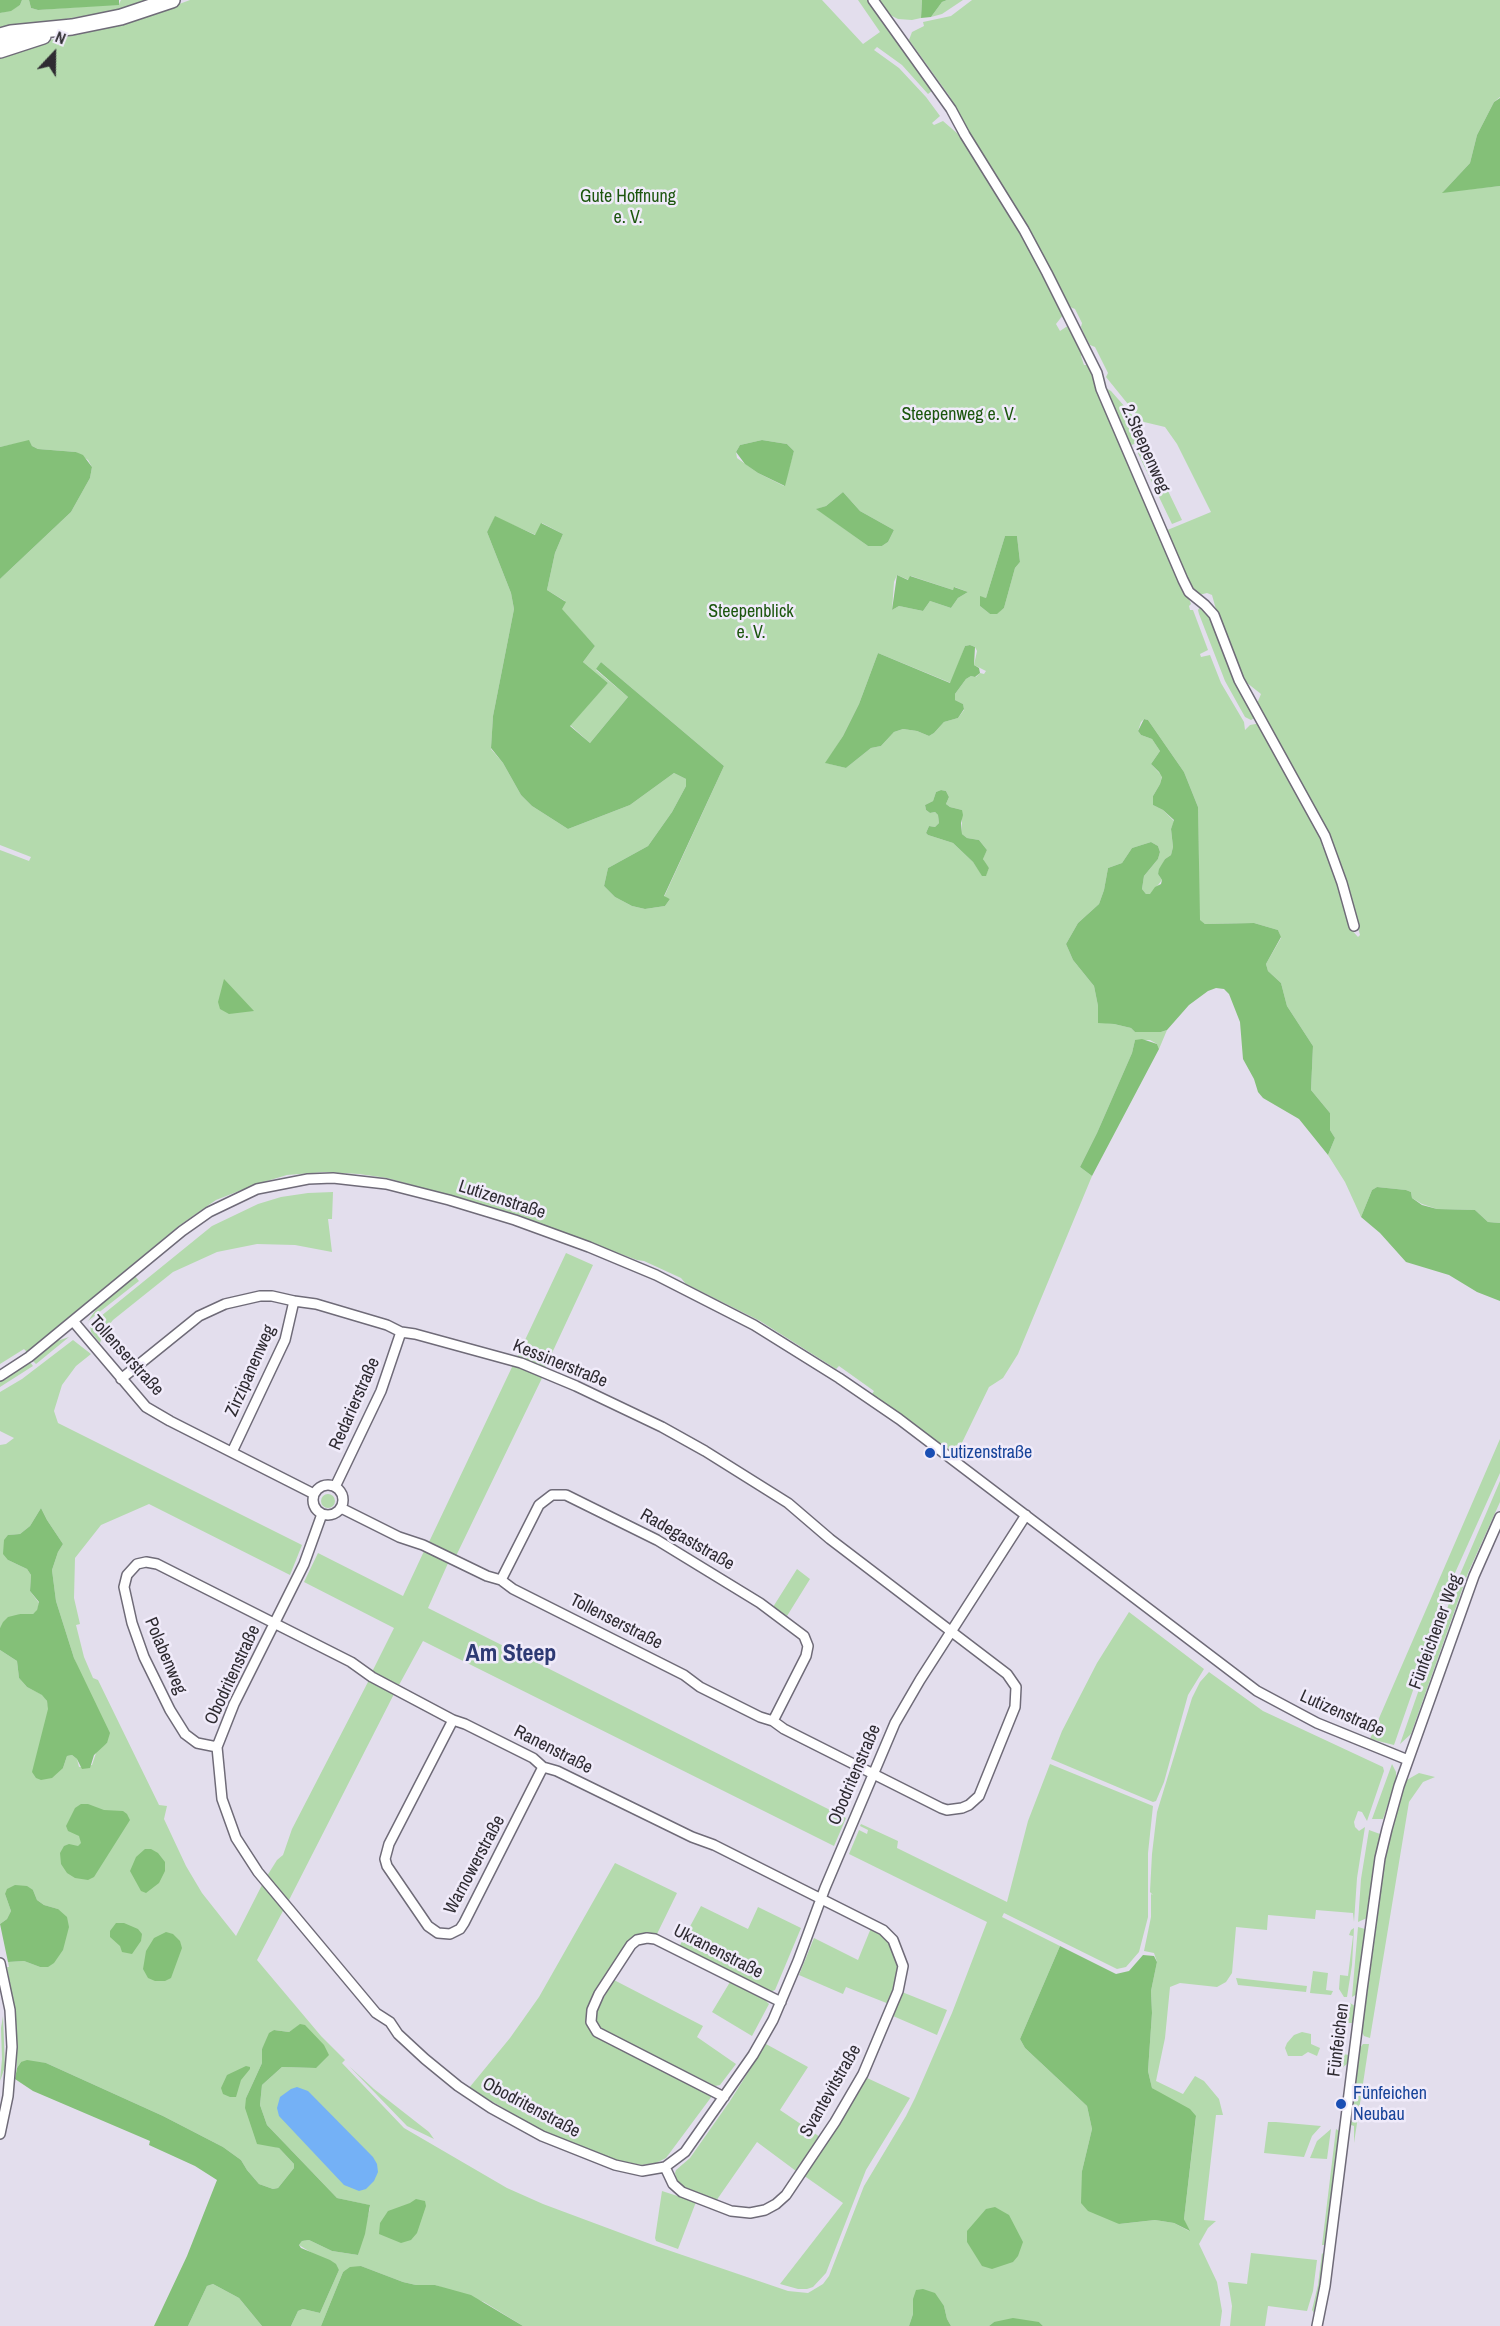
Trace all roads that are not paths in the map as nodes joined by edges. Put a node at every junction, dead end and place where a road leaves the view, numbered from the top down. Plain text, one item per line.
1 (172, 0) edge
2 (873, 0) edge
3 (72, 27) junction
4 (0, 36) edge
5 (0, 50) edge
6 (1354, 926) dead end
7 (294, 1301) junction
8 (73, 1321) junction
9 (401, 1332) junction
10 (0, 1376) edge
11 (121, 1379) junction
12 (232, 1452) junction
13 (335, 1487) junction
14 (314, 1494) junction
15 (341, 1508) junction
16 (322, 1514) junction
17 (1026, 1515) junction
18 (1500, 1517) edge
19 (501, 1580) junction
20 (275, 1623) junction
21 (951, 1631) junction
22 (453, 1720) junction
23 (773, 1721) junction
24 (217, 1747) junction
25 (1408, 1760) junction
26 (543, 1767) junction
27 (872, 1774) junction
28 (821, 1898) junction
29 (0, 1963) edge
30 (781, 2002) junction
31 (4, 2096) edge
32 (724, 2097) junction
33 (0, 2134) edge
34 (665, 2167) junction
35 (1317, 2326) edge

1 - 3 main road
2 - 6 street, 2.Steepenweg
3 - 4 main road
3 - 5 main road
7 - 9 street, Kessinerstraße
7 - 11 street, Kessinerstraße
7 - 12 street, Zirzipanenweg
8 - 10 street, Lutizenstraße
8 - 11 street, Tollenserstraße
8 - 17 street, Lutizenstraße
9 - 13 street, Redarierstraße
9 - 21 street, Kessinerstraße
11 - 12 street, Tollenserstraße
12 - 14 street, Tollenserstraße
13 - 14 street
13 - 15 street
14 - 16 street
15 - 16 street
15 - 19 street, Tollenserstraße
16 - 20 street, Obodritenstraße
17 - 21 street, Obodritenstraße
17 - 25 street, Lutizenstraße
18 - 25 street, Fünfeichener Weg
19 - 23 street, Tollenserstraße
19 - 23 street, Radegaststraße
20 - 22 street, Ranenstraße
20 - 24 street, Obodritenstraße
20 - 24 street, Polabenweg
21 - 27 street, Obodritenstraße
21 - 27 street, Kessinerstraße
22 - 26 street, Ranenstraße
22 - 26 street, Warnowerstraße
23 - 27 street, Tollenserstraße
24 - 34 street, Obodritenstraße
25 - 35 street, Fünfeichen
26 - 28 street, Ranenstraße
27 - 28 street, Obodritenstraße
28 - 30 street, Obodritenstraße
28 - 34 street, Svantevitstraße
29 - 31 street
30 - 32 street, Obodritenstraße
30 - 32 street, Ukranenstraße
31 - 33 street
32 - 34 street, Obodritenstraße

